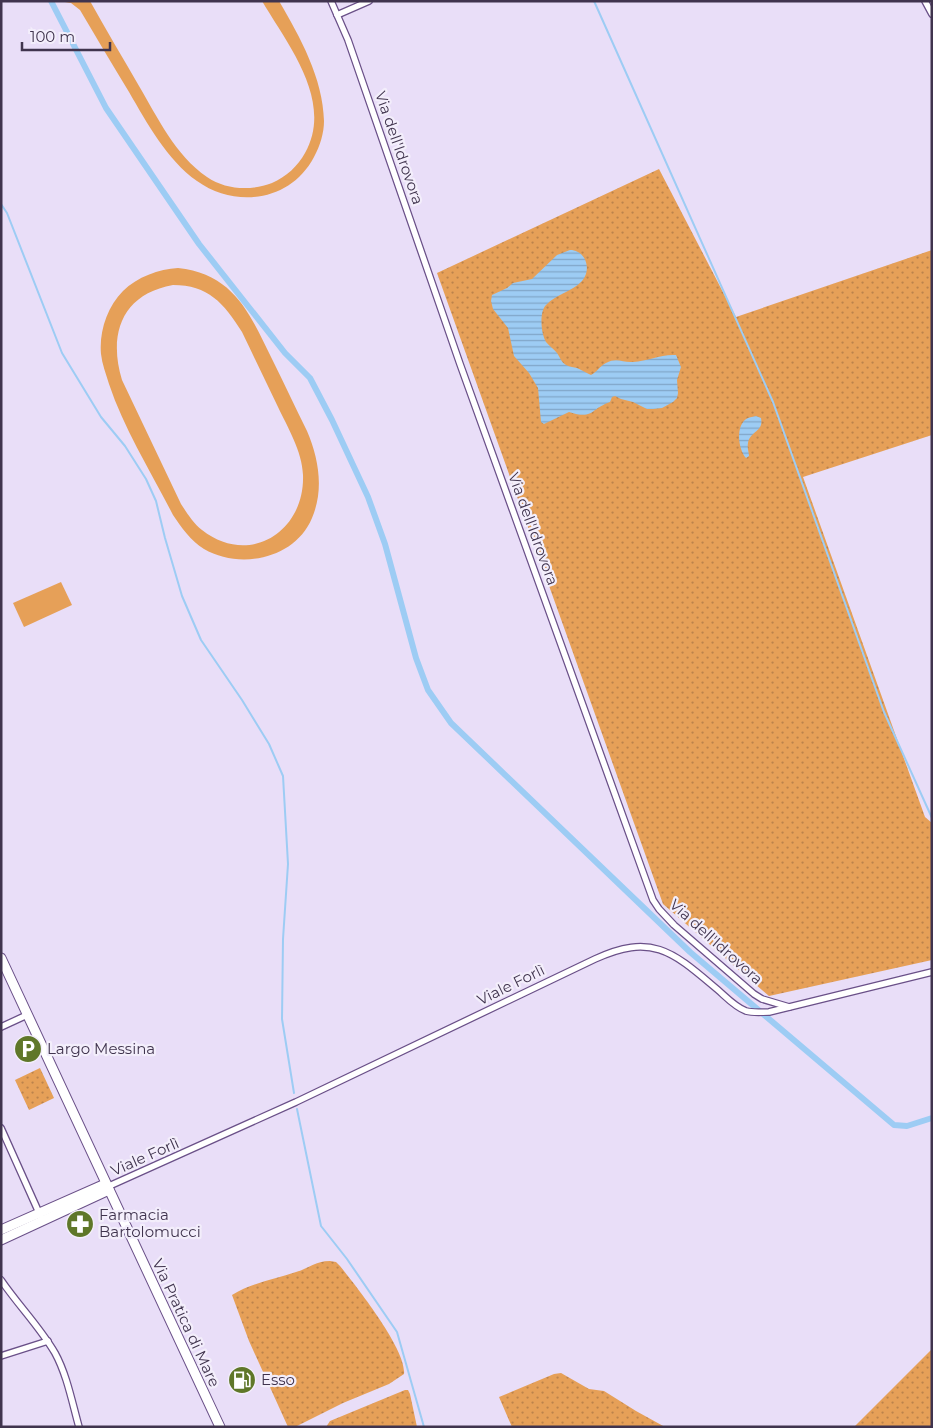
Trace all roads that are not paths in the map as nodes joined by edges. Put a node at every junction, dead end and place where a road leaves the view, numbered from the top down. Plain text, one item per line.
1 (331, 1) edge
2 (369, 1) edge
3 (925, 1) edge
4 (932, 14) edge
5 (337, 15) junction
6 (1, 958) edge
7 (932, 972) edge
8 (789, 1007) junction
9 (27, 1016) junction
10 (1, 1027) edge
11 (1, 1128) edge
12 (107, 1187) junction
13 (40, 1217) junction
14 (1, 1230) edge
15 (1, 1240) edge
16 (1, 1280) edge
17 (48, 1341) junction
18 (1, 1356) edge
19 (79, 1427) edge
20 (220, 1427) edge

1 - 5 street, Via dell'Idrovora
2 - 5 street
3 - 4 street
5 - 8 street, Via dell'Idrovora
6 - 9 street, Via Pratica di Mare
7 - 8 street, Viale Forlì
8 - 12 street, Viale Forlì
9 - 10 street
9 - 12 street, Via Pratica di Mare
11 - 13 street
12 - 13 street
12 - 20 street, Via Pratica di Mare
13 - 14 street
13 - 15 street
16 - 17 street
17 - 18 street
17 - 19 street

